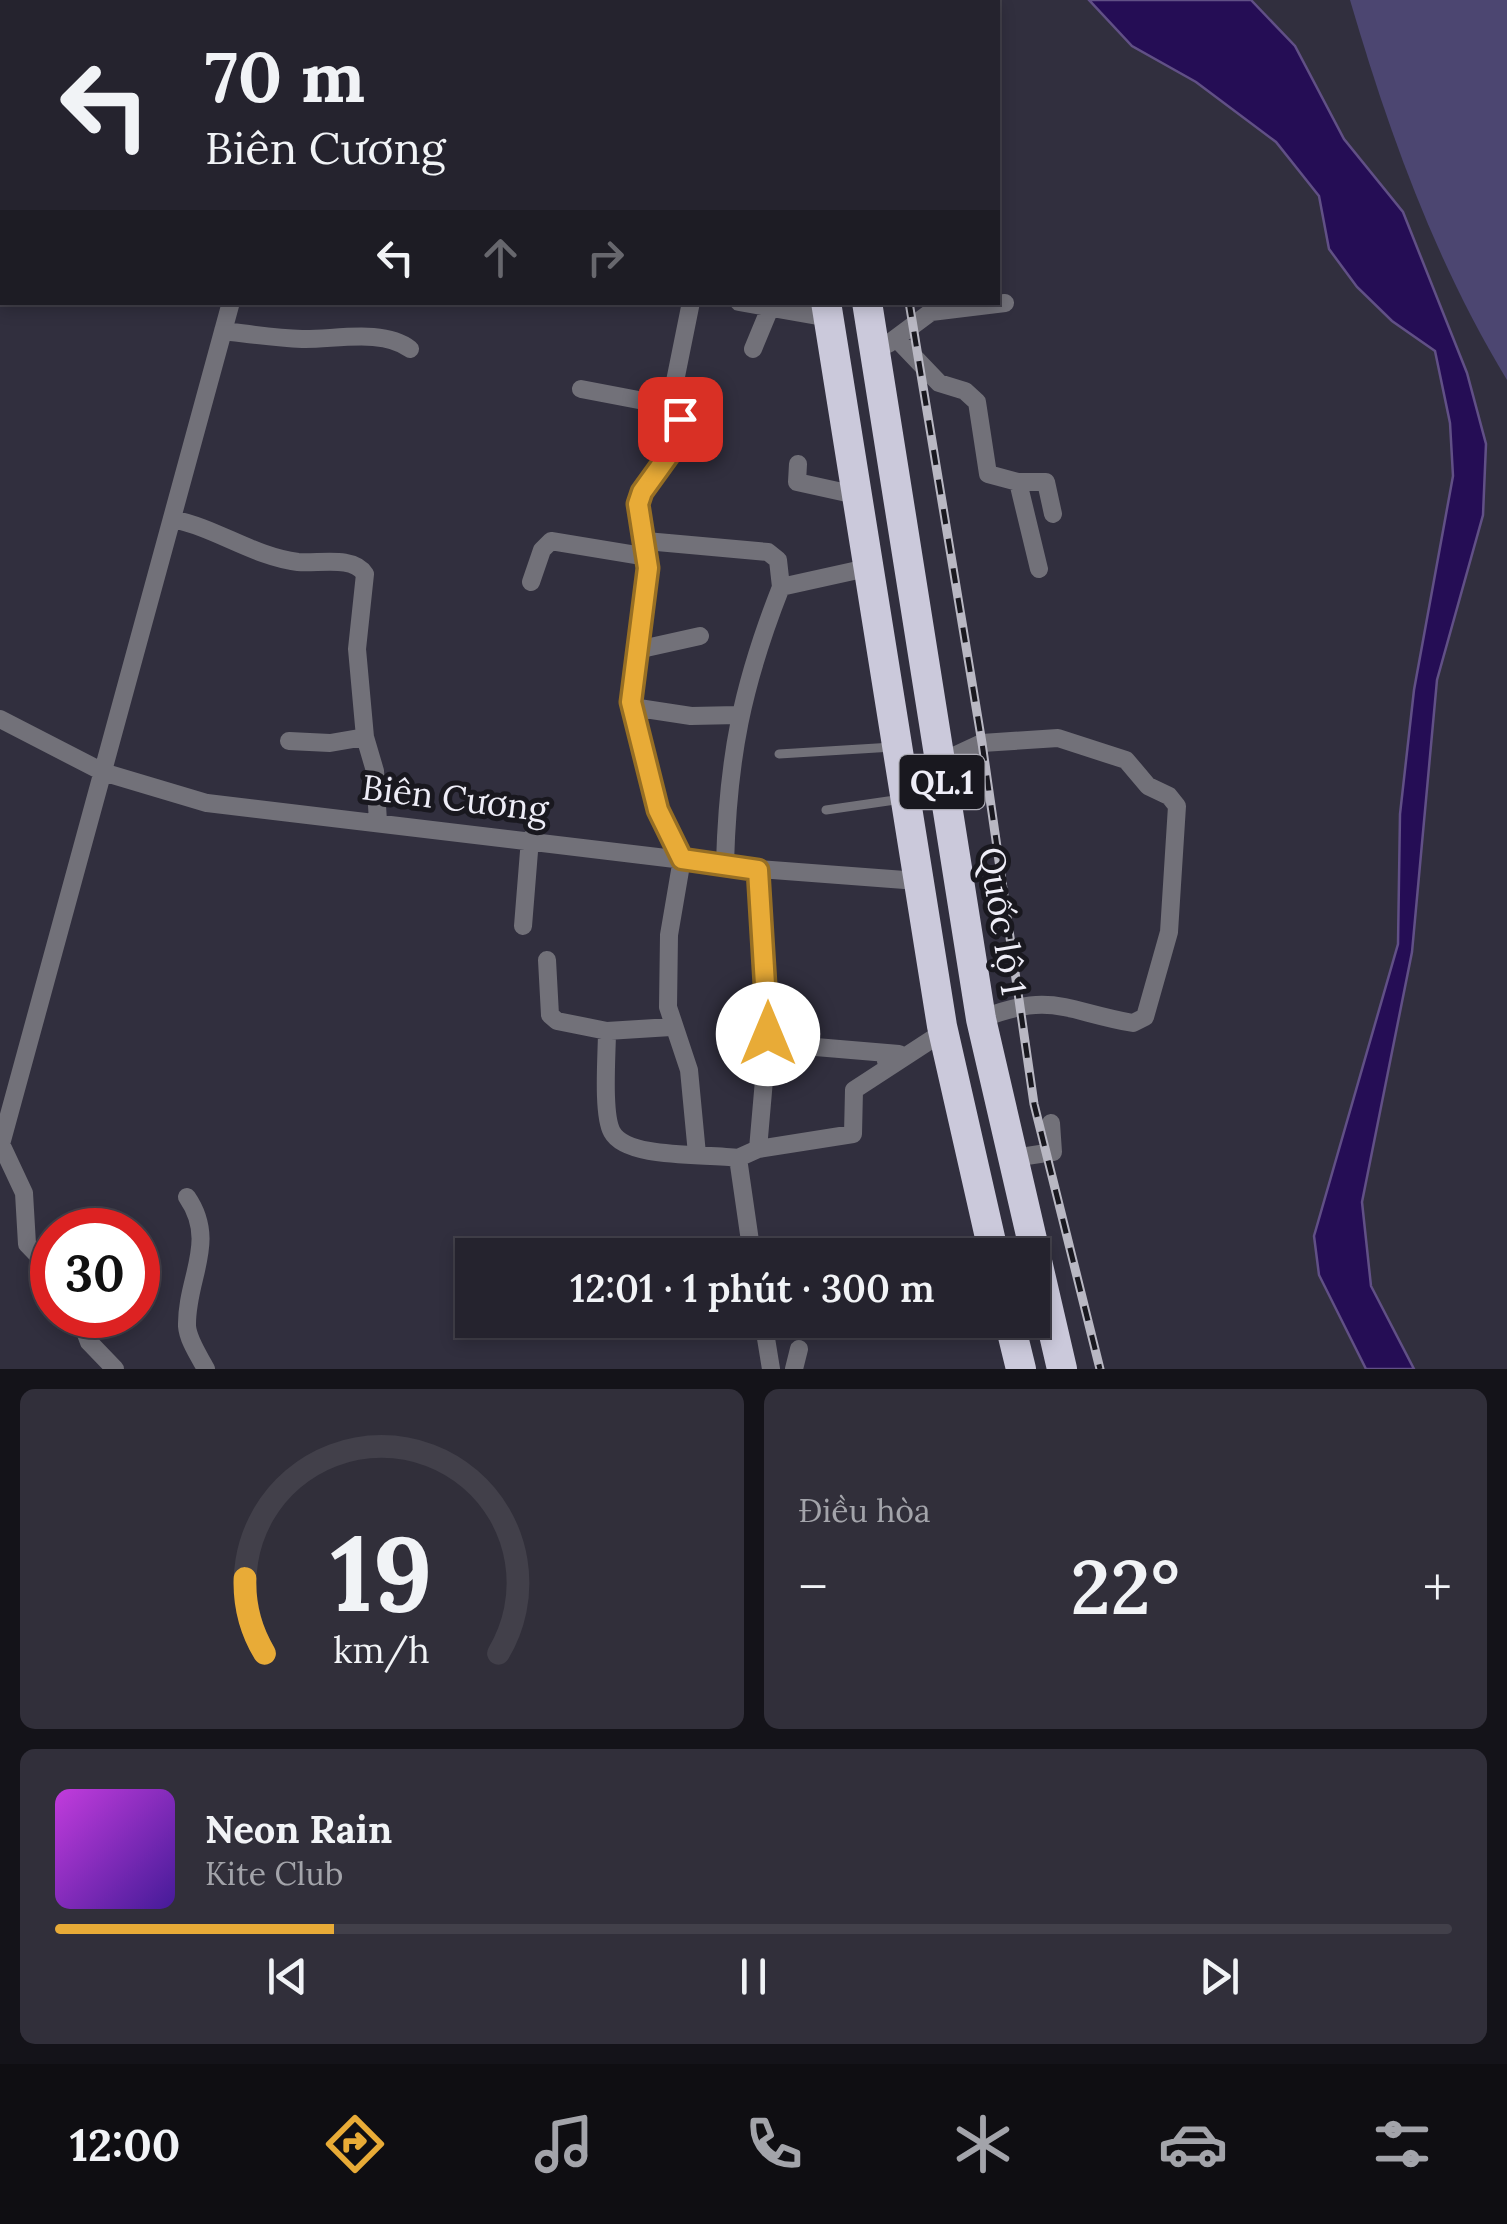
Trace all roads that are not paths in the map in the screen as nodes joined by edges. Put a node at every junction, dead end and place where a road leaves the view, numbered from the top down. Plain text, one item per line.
1 (1006, 303) dead end
2 (1000, 304) edge
3 (230, 305) edge
4 (689, 305) edge
5 (754, 305) edge
6 (868, 305) edge
7 (989, 305) edge
8 (790, 307) edge
9 (770, 308) junction
10 (827, 310) edge
11 (223, 332) junction
12 (885, 344) junction
13 (410, 348) dead end
14 (754, 348) dead end
15 (581, 389) dead end
16 (670, 406) junction
17 (798, 464) dead end
18 (1018, 482) junction
19 (856, 494) junction
20 (1053, 514) dead end
21 (172, 519) junction
22 (647, 549) junction
23 (867, 568) junction
24 (1039, 569) dead end
25 (531, 582) dead end
26 (781, 587) junction
27 (700, 636) dead end
28 (636, 650) junction
29 (632, 707) junction
30 (738, 714) junction
31 (0, 720) edge
32 (366, 737) junction
33 (289, 741) dead end
34 (896, 746) junction
35 (779, 754) dead end
36 (939, 763) junction
37 (103, 772) junction
38 (904, 799) junction
39 (826, 810) dead end
40 (378, 822) junction
41 (530, 839) junction
42 (682, 859) junction
43 (725, 863) junction
44 (758, 870) junction
45 (918, 881) junction
46 (524, 926) dead end
47 (547, 960) dead end
48 (981, 1019) junction
49 (671, 1027) junction
50 (607, 1031) junction
51 (943, 1032) junction
52 (768, 1043) junction
53 (856, 1079) dead end
54 (1052, 1123) dead end
55 (1, 1147) edge
56 (758, 1149) junction
57 (697, 1154) junction
58 (738, 1158) junction
59 (1013, 1158) junction
60 (187, 1197) dead end
61 (750, 1238) edge
62 (990, 1238) edge
63 (1030, 1238) edge
64 (30, 1247) edge
65 (1050, 1321) edge
66 (87, 1338) edge
67 (766, 1338) edge
68 (1014, 1338) edge
69 (799, 1349) dead end
70 (115, 1369) edge
71 (206, 1369) edge
72 (771, 1369) edge
73 (794, 1369) edge
74 (1021, 1369) edge
75 (1062, 1369) edge

1 - 2 street
3 - 11 street
4 - 16 street
5 - 9 street
6 - 12 highway, Quốc lộ 1 / QL.1
7 - 12 street
8 - 9 street
8 - 10 street
9 - 14 street
10 - 19 highway, QL.1
11 - 13 street
11 - 21 street
12 - 18 street
12 - 36 highway, Quốc lộ 1 / QL.1
15 - 16 street
16 - 22 street
17 - 19 street
18 - 20 street
18 - 24 street
19 - 23 highway, QL.1
21 - 32 street
21 - 37 street
22 - 25 street
22 - 26 street
22 - 28 street
23 - 26 street
23 - 34 highway, QL.1
26 - 30 street
27 - 28 street
28 - 29 street
29 - 30 street
29 - 42 street
30 - 43 street
31 - 37 street, Biên Cương
32 - 33 street
32 - 40 street
34 - 35 lane
34 - 38 highway, QL.1
36 - 48 highway, Quốc lộ 1 / QL.1
36 - 48 street
37 - 40 street, Biên Cương
37 - 55 street
38 - 39 lane
38 - 45 highway, QL.1
40 - 41 street, Biên Cương
41 - 42 street, Biên Cương
41 - 46 street
42 - 43 street, Biên Cương
42 - 49 street
43 - 44 street, Biên Cương
44 - 45 street, Biên Cương
44 - 52 street
45 - 51 highway, QL.1
47 - 50 street
48 - 59 highway, Quốc lộ 1 / QL.1
49 - 50 street
49 - 57 street
50 - 57 street
51 - 56 street
51 - 62 highway, QL.1
52 - 53 street
52 - 56 street
54 - 59 street
55 - 64 street
56 - 58 street
57 - 58 street
58 - 61 street
59 - 63 highway, Quốc lộ 1 / QL.1
60 - 71 street
65 - 75 highway, Quốc lộ 1 / QL.1
66 - 70 street
67 - 72 street
68 - 74 highway
69 - 73 street

